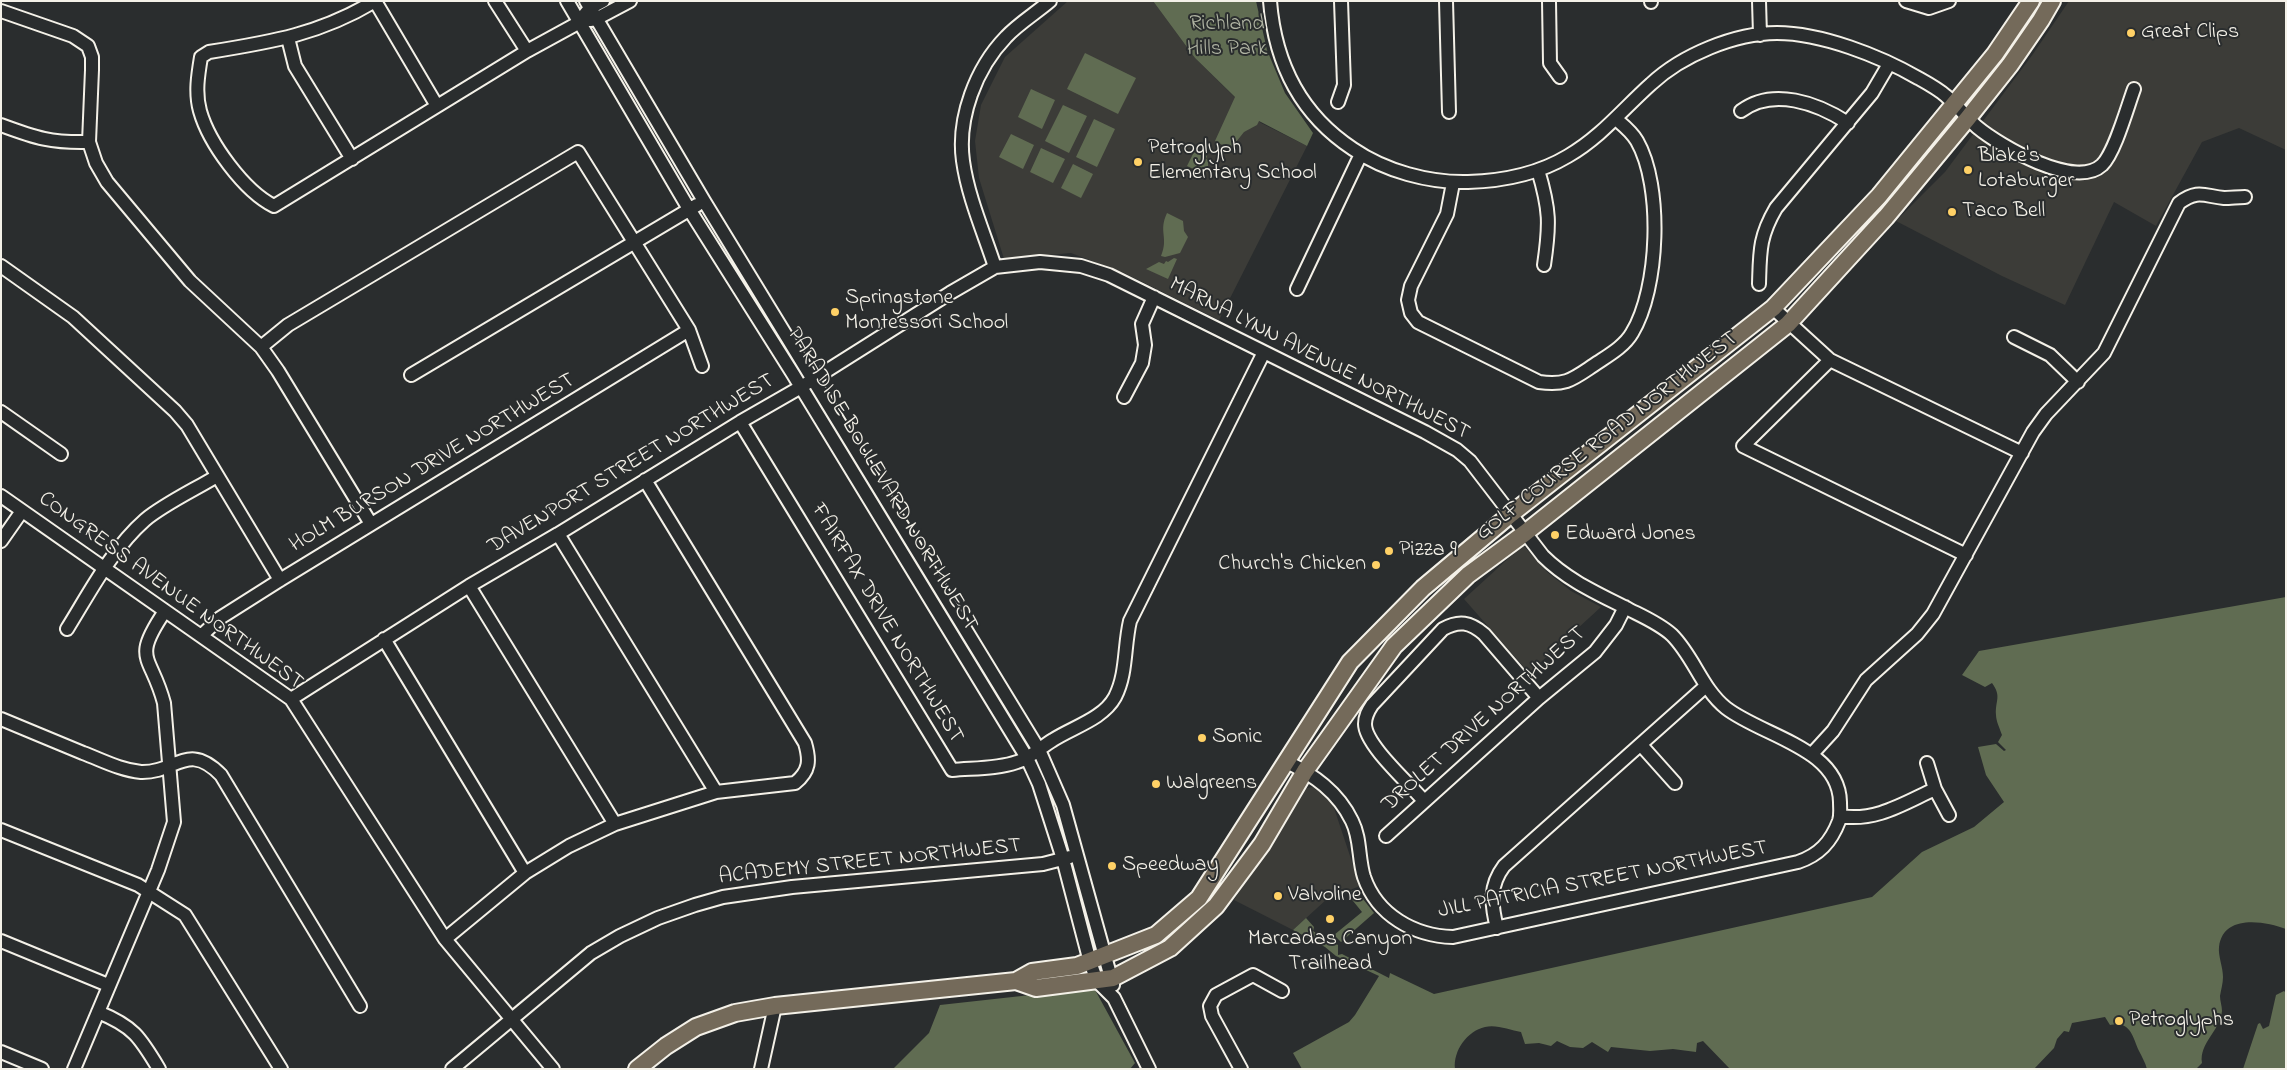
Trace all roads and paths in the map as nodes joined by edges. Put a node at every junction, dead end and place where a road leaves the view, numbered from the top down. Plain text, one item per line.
1 (375, 1) edge
2 (495, 1) edge
3 (567, 1) edge
4 (603, 1) edge
5 (630, 1) edge
6 (1050, 1) edge
7 (1270, 1) edge
8 (1341, 1) edge
9 (1446, 1) edge
10 (1549, 1) edge
11 (1759, 1) edge
12 (1906, 1) edge
13 (1949, 1) edge
14 (2031, 1) edge
15 (2052, 1) edge
16 (591, 9) edge
17 (1, 11) edge
18 (580, 22) junction
19 (1760, 35) junction
20 (288, 38) junction
21 (527, 51) junction
22 (1889, 64) junction
23 (1560, 77) dead end
24 (2134, 89) dead end
25 (1338, 102) dead end
26 (1954, 105) junction
27 (437, 106) junction
28 (1740, 111) dead end
29 (1448, 112) dead end
30 (1968, 118) junction
31 (1616, 119) junction
32 (1848, 123) junction
33 (1, 125) edge
34 (89, 142) junction
35 (1360, 154) junction
36 (352, 159) junction
37 (1538, 170) junction
38 (1453, 182) junction
39 (2245, 197) dead end
40 (704, 201) junction
41 (689, 209) junction
42 (634, 240) junction
43 (1544, 265) dead end
44 (1, 266) edge
45 (994, 267) junction
46 (1760, 284) dead end
47 (1297, 289) dead end
48 (1154, 297) junction
49 (1773, 308) junction
50 (1788, 324) junction
51 (689, 330) junction
52 (2014, 337) dead end
53 (261, 347) junction
54 (1264, 352) junction
55 (1830, 360) junction
56 (702, 366) dead end
57 (411, 375) dead end
58 (2078, 382) junction
59 (806, 383) junction
60 (1124, 397) dead end
61 (1, 412) edge
62 (740, 422) junction
63 (833, 442) junction
64 (2022, 453) junction
65 (61, 454) dead end
66 (868, 470) junction
67 (217, 476) junction
68 (645, 480) junction
69 (1, 496) edge
70 (22, 511) junction
71 (1511, 514) junction
72 (371, 524) junction
73 (1525, 533) junction
74 (558, 534) junction
75 (1, 541) edge
76 (1966, 556) junction
77 (105, 569) junction
78 (917, 578) junction
79 (280, 580) junction
80 (937, 585) junction
81 (469, 586) junction
82 (946, 598) junction
83 (1625, 607) junction
84 (165, 610) junction
85 (940, 616) junction
86 (67, 629) dead end
87 (202, 635) junction
88 (384, 639) junction
89 (974, 644) junction
90 (972, 668) junction
91 (1706, 686) junction
92 (1540, 698) junction
93 (291, 700) junction
94 (1, 719) edge
95 (1641, 745) junction
96 (1039, 750) junction
97 (1812, 754) junction
98 (1027, 758) junction
99 (1285, 761) junction
100 (1927, 763) dead end
101 (171, 766) junction
102 (1306, 771) junction
103 (1675, 783) dead end
104 (1936, 789) junction
105 (716, 792) junction
106 (1424, 801) junction
107 (1949, 815) dead end
108 (1840, 816) junction
109 (615, 824) junction
110 (1, 830) edge
111 (1386, 836) dead end
112 (1069, 857) junction
113 (525, 873) junction
114 (147, 892) junction
115 (1497, 928) junction
116 (445, 939) junction
117 (1, 941) edge
118 (1097, 959) junction
119 (1105, 980) junction
120 (1016, 981) junction
121 (108, 985) junction
122 (1282, 991) dead end
123 (360, 1006) dead end
124 (774, 1006) junction
125 (98, 1012) junction
126 (510, 1019) junction
127 (1, 1052) edge
128 (42, 1069) edge
129 (74, 1069) edge
130 (159, 1069) edge
131 (281, 1069) edge
132 (452, 1069) edge
133 (553, 1069) edge
134 (637, 1069) edge
135 (761, 1069) edge
136 (1148, 1069) edge
137 (1241, 1069) edge

1 - 20 street
1 - 27 street
2 - 21 street
3 - 18 street, PARADISE BOULEVARD NORTHWEST
4 - 16 street
5 - 16 street
6 - 45 street
7 - 35 street
8 - 25 street
9 - 29 street
10 - 23 street
11 - 19 street
12 - 13 street
14 - 26 main road, GOLF COURSE ROAD NORTHWEST
15 - 30 main road, GOLF COURSE ROAD NORTHWEST
16 - 18 street
16 - 40 street, PARADISE BOULEVARD NORTHWEST
17 - 34 street
18 - 21 street
18 - 41 street, PARADISE BOULEVARD NORTHWEST
19 - 22 street
19 - 31 street
20 - 36 street
20 - 36 street
21 - 27 street
22 - 26 street
22 - 32 street
24 - 30 street
26 - 30 street
26 - 49 main road, GOLF COURSE ROAD NORTHWEST
27 - 36 street
28 - 32 street
30 - 50 main road, GOLF COURSE ROAD NORTHWEST
31 - 37 street
31 - 38 street
32 - 46 street
33 - 34 street
34 - 53 street
35 - 38 street
35 - 47 street
37 - 38 street
37 - 43 street
39 - 58 street
40 - 41 street
40 - 59 street, PARADISE BOULEVARD NORTHWEST
41 - 42 street
41 - 59 street, PARADISE BOULEVARD NORTHWEST
42 - 51 street
42 - 53 street
42 - 57 street
44 - 67 street
45 - 48 street, MARNA LYNN AVENUE NORTHWEST
45 - 59 street, DAVENPORT STREET NORTHWEST
48 - 54 street, MARNA LYNN AVENUE NORTHWEST
48 - 60 street
49 - 50 street
49 - 71 main road, GOLF COURSE ROAD NORTHWEST
50 - 55 street
50 - 73 main road, GOLF COURSE ROAD NORTHWEST
51 - 56 street
51 - 72 street, HOLM BURSON DRIVE NORTHWEST
52 - 58 street
53 - 72 street
54 - 71 street, MARNA LYNN AVENUE NORTHWEST
54 - 96 street, FAIRFAX DRIVE NORTHWEST
55 - 64 street
55 - 76 street
58 - 64 street
59 - 62 street, DAVENPORT STREET NORTHWEST
59 - 63 street, PARADISE BOULEVARD NORTHWEST
59 - 66 street, PARADISE BOULEVARD NORTHWEST
61 - 65 street
62 - 68 street, DAVENPORT STREET NORTHWEST
62 - 98 street, FAIRFAX DRIVE NORTHWEST
63 - 66 street
63 - 78 street, PARADISE BOULEVARD NORTHWEST
64 - 76 street
66 - 80 street, PARADISE BOULEVARD NORTHWEST
67 - 77 street
67 - 79 street
68 - 74 street, DAVENPORT STREET NORTHWEST
68 - 105 street
69 - 70 street, CONGRESS AVENUE NORTHWEST
70 - 75 street
70 - 77 street, CONGRESS AVENUE NORTHWEST
71 - 73 street, MARNA LYNN AVENUE NORTHWEST
71 - 99 main road, GOLF COURSE ROAD NORTHWEST
72 - 79 street, HOLM BURSON DRIVE NORTHWEST
73 - 83 street, MARNA LYNN AVENUE NORTHWEST
73 - 102 main road, GOLF COURSE ROAD NORTHWEST
74 - 81 street, DAVENPORT STREET NORTHWEST
74 - 105 street
76 - 97 street
77 - 84 street, CONGRESS AVENUE NORTHWEST
77 - 86 street
78 - 80 street
78 - 85 street, PARADISE BOULEVARD NORTHWEST
79 - 87 street, HOLM BURSON DRIVE NORTHWEST
80 - 82 street, PARADISE BOULEVARD NORTHWEST
81 - 88 street, DAVENPORT STREET NORTHWEST
81 - 109 street
82 - 85 street
82 - 89 street, PARADISE BOULEVARD NORTHWEST
83 - 91 street, MARNA LYNN AVENUE NORTHWEST
83 - 92 street, DROLET DRIVE NORTHWEST
84 - 87 street, CONGRESS AVENUE NORTHWEST
84 - 101 street
85 - 90 street, PARADISE BOULEVARD NORTHWEST
87 - 93 street, CONGRESS AVENUE NORTHWEST
88 - 93 street, DAVENPORT STREET NORTHWEST
88 - 113 street
89 - 90 street
89 - 96 street, PARADISE BOULEVARD NORTHWEST
90 - 98 street, PARADISE BOULEVARD NORTHWEST
91 - 95 street
91 - 97 street, MARNA LYNN AVENUE NORTHWEST
92 - 106 street, DROLET DRIVE NORTHWEST
92 - 106 street
93 - 116 street, CONGRESS AVENUE NORTHWEST
94 - 101 street
95 - 103 street
95 - 115 street
96 - 98 street, FAIRFAX DRIVE NORTHWEST
96 - 112 street, PARADISE BOULEVARD NORTHWEST
97 - 108 street, JILL PATRICIA STREET NORTHWEST
98 - 112 street, PARADISE BOULEVARD NORTHWEST
99 - 102 street, JILL PATRICIA STREET NORTHWEST
99 - 118 main road, GOLF COURSE ROAD NORTHWEST
100 - 104 street
101 - 114 street
101 - 123 street
102 - 115 street, JILL PATRICIA STREET NORTHWEST
102 - 119 main road, GOLF COURSE ROAD NORTHWEST
104 - 107 street
104 - 108 street
105 - 109 street
106 - 111 street, DROLET DRIVE NORTHWEST
108 - 115 street, JILL PATRICIA STREET NORTHWEST
109 - 113 street
110 - 114 street
112 - 118 street, PARADISE BOULEVARD NORTHWEST
112 - 126 street, ACADEMY STREET NORTHWEST
113 - 116 street
114 - 121 street
114 - 131 street
116 - 126 street, CONGRESS AVENUE NORTHWEST
117 - 121 street
118 - 119 street, PARADISE BOULEVARD NORTHWEST
118 - 120 main road, GOLF COURSE ROAD NORTHWEST
119 - 120 main road, GOLF COURSE ROAD NORTHWEST
119 - 136 street, PARADISE BOULEVARD NORTHWEST
120 - 124 main road, GOLF COURSE ROAD NORTHWEST
121 - 125 street
122 - 137 street
124 - 134 main road, GOLF COURSE ROAD NORTHWEST
124 - 135 street
125 - 129 street
125 - 130 street
126 - 132 street, ACADEMY STREET NORTHWEST
126 - 133 street, CONGRESS AVENUE NORTHWEST
127 - 128 street

